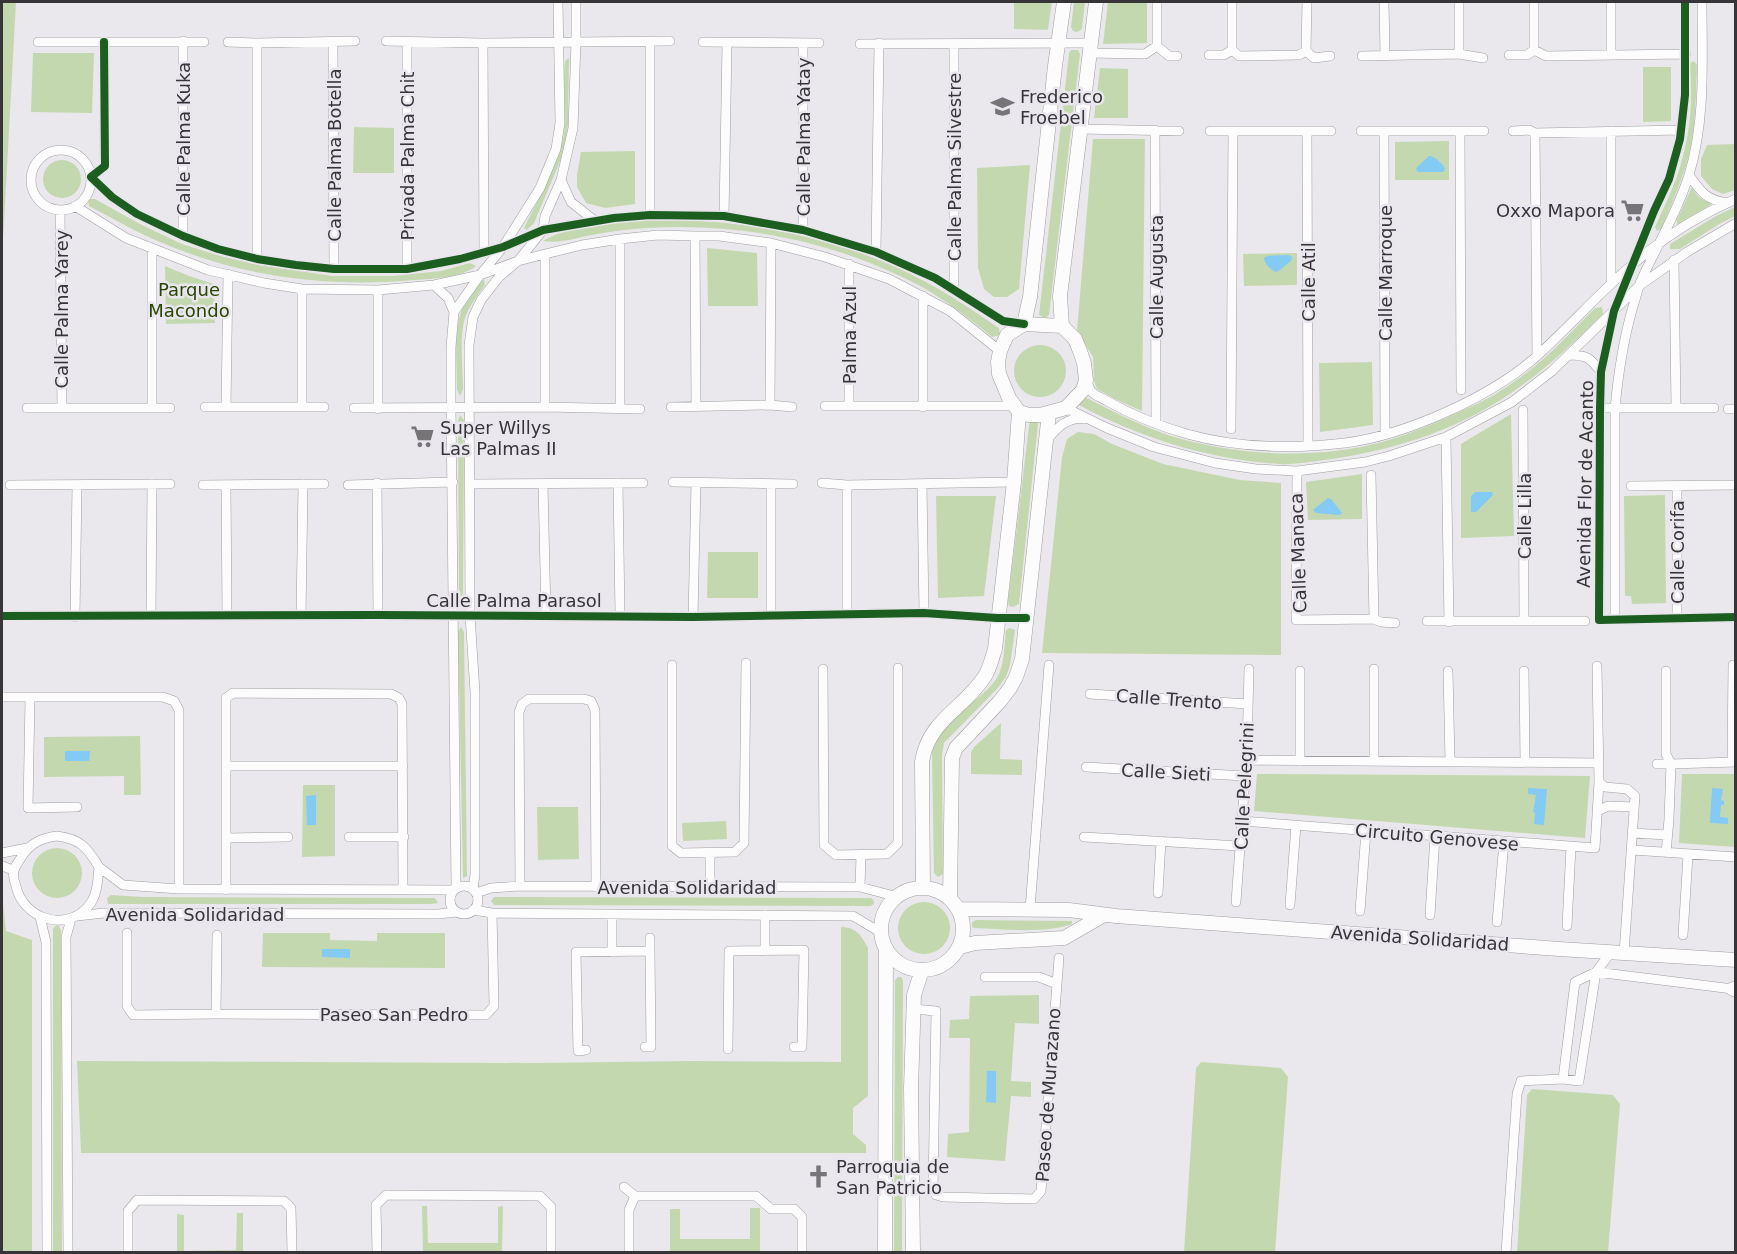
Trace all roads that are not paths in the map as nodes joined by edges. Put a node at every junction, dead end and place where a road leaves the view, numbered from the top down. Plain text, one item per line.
1 (558, 2) edge
2 (576, 2) edge
3 (1064, 2) edge
4 (1096, 2) edge
5 (1156, 2) edge
6 (1232, 2) edge
7 (1307, 2) edge
8 (1384, 2) edge
9 (1459, 2) edge
10 (1534, 2) edge
11 (1611, 2) edge
12 (1685, 2) edge
13 (1702, 2) edge
14 (183, 41) junction
15 (355, 41) dead end
16 (670, 41) dead end
17 (38, 42) dead end
18 (104, 42) junction
19 (204, 42) dead end
20 (228, 42) dead end
21 (333, 42) junction
22 (386, 42) dead end
23 (407, 42) junction
24 (558, 42) junction
25 (576, 42) junction
26 (650, 42) junction
27 (703, 42) dead end
28 (257, 43) junction
29 (483, 43) junction
30 (727, 43) junction
31 (819, 43) dead end
32 (879, 43) junction
33 (1059, 43) junction
34 (803, 44) junction
35 (860, 44) dead end
36 (954, 44) junction
37 (1157, 46) junction
38 (1090, 48) junction
39 (1232, 50) junction
40 (1534, 50) junction
41 (1306, 51) junction
42 (1459, 54) junction
43 (1611, 54) junction
44 (1686, 54) junction
45 (1209, 55) dead end
46 (1384, 55) junction
47 (1509, 55) dead end
48 (1177, 56) dead end
49 (1330, 56) dead end
50 (1362, 56) dead end
51 (1483, 58) dead end
52 (1081, 129) junction
53 (1155, 130) junction
54 (1681, 130) junction
55 (1179, 131) dead end
56 (1210, 131) dead end
57 (1233, 131) junction
58 (1307, 131) junction
59 (1331, 131) dead end
60 (1361, 131) dead end
61 (1384, 131) junction
62 (1460, 131) junction
63 (1484, 131) dead end
64 (1513, 131) dead end
65 (1611, 131) junction
66 (1535, 133) junction
67 (1689, 176) junction
68 (91, 177) junction
69 (561, 180) junction
70 (1732, 201) edge
71 (75, 206) junction
72 (60, 210) junction
73 (650, 214) junction
74 (724, 216) junction
75 (484, 217) junction
76 (495, 219) dead end
77 (595, 221) junction
78 (1736, 223) edge
79 (543, 230) junction
80 (802, 230) junction
81 (183, 236) junction
82 (695, 236) junction
83 (620, 239) junction
84 (771, 243) junction
85 (1661, 243) junction
86 (503, 247) junction
87 (152, 249) junction
88 (484, 251) junction
89 (876, 252) junction
90 (545, 254) junction
91 (257, 259) junction
92 (1674, 260) junction
93 (518, 261) junction
94 (1634, 263) junction
95 (849, 264) junction
96 (407, 268) junction
97 (334, 269) junction
98 (228, 274) junction
99 (480, 275) junction
100 (1611, 283) junction
101 (434, 285) junction
102 (1639, 286) junction
103 (302, 289) junction
104 (954, 289) junction
105 (378, 290) junction
106 (923, 296) junction
107 (1614, 311) junction
108 (454, 312) junction
109 (1023, 324) junction
110 (1062, 326) junction
111 (1000, 351) junction
112 (1569, 355) junction
113 (1537, 356) junction
114 (1601, 372) junction
115 (1086, 380) junction
116 (1461, 390) dead end
117 (770, 405) junction
118 (696, 406) junction
119 (825, 406) dead end
120 (849, 406) junction
121 (923, 406) junction
122 (205, 407) dead end
123 (226, 407) junction
124 (302, 407) junction
125 (324, 407) dead end
126 (451, 407) junction
127 (469, 407) junction
128 (545, 407) junction
129 (671, 407) dead end
130 (792, 407) dead end
131 (27, 408) dead end
132 (62, 408) junction
133 (152, 408) junction
134 (170, 408) dead end
135 (354, 408) dead end
136 (620, 408) junction
137 (1066, 408) junction
138 (1599, 408) junction
139 (1676, 408) junction
140 (1714, 408) dead end
141 (378, 409) junction
142 (640, 409) dead end
143 (1017, 409) junction
144 (1615, 409) junction
145 (1523, 410) dead end
146 (1049, 412) junction
147 (1092, 420) junction
148 (1156, 423) junction
149 (1231, 429) dead end
150 (1385, 434) junction
151 (1446, 437) junction
152 (1046, 441) junction
153 (1308, 446) junction
154 (1296, 471) junction
155 (1371, 475) dead end
156 (453, 482) junction
157 (673, 482) dead end
158 (1014, 482) junction
159 (378, 483) junction
160 (618, 483) junction
161 (643, 483) dead end
162 (696, 483) junction
163 (771, 483) junction
164 (822, 483) dead end
165 (152, 484) junction
166 (170, 484) dead end
167 (303, 484) junction
168 (324, 484) dead end
169 (470, 484) junction
170 (543, 484) junction
171 (793, 484) dead end
172 (847, 484) junction
173 (922, 484) junction
174 (10, 485) dead end
175 (202, 485) dead end
176 (226, 485) junction
177 (348, 485) dead end
178 (77, 486) junction
179 (1631, 486) dead end
180 (1677, 486) junction
181 (1736, 486) edge
182 (847, 614) junction
183 (924, 614) junction
184 (151, 615) junction
185 (227, 615) junction
186 (378, 615) junction
187 (470, 615) junction
188 (546, 615) junction
189 (620, 615) junction
190 (771, 615) junction
191 (2, 616) edge
192 (301, 616) junction
193 (453, 616) junction
194 (75, 617) junction
195 (693, 617) junction
196 (1736, 617) edge
197 (997, 618) junction
198 (1026, 618) junction
199 (1677, 618) junction
200 (1374, 619) junction
201 (1615, 620) junction
202 (1427, 621) dead end
203 (1524, 621) junction
204 (1585, 621) dead end
205 (1449, 622) junction
206 (1395, 623) dead end
207 (746, 663) dead end
208 (1733, 664) dead end
209 (672, 665) dead end
210 (1049, 665) dead end
211 (1597, 666) dead end
212 (898, 668) dead end
213 (823, 669) dead end
214 (1249, 669) dead end
215 (1374, 669) dead end
216 (1300, 670) dead end
217 (1448, 671) dead end
218 (1524, 671) dead end
219 (1666, 671) dead end
220 (1090, 694) dead end
221 (2, 697) edge
222 (30, 698) junction
223 (1248, 704) junction
224 (1247, 760) junction
225 (1374, 760) junction
226 (1300, 761) junction
227 (1450, 761) junction
228 (1525, 762) junction
229 (1734, 762) edge
230 (1599, 763) junction
231 (1657, 764) dead end
232 (1671, 764) junction
233 (226, 766) junction
234 (403, 766) junction
235 (1086, 767) dead end
236 (1245, 776) junction
237 (1599, 782) junction
238 (77, 807) dead end
239 (1634, 807) junction
240 (1598, 811) junction
241 (1242, 821) junction
242 (1296, 825) junction
243 (1366, 831) junction
244 (1633, 833) junction
245 (1667, 835) junction
246 (1436, 836) junction
247 (288, 837) dead end
248 (350, 837) dead end
249 (404, 837) junction
250 (1084, 837) dead end
251 (227, 838) junction
252 (1161, 841) junction
253 (1504, 842) junction
254 (1240, 846) junction
255 (1571, 846) junction
256 (27, 848) junction
257 (1632, 850) junction
258 (2, 853) edge
259 (1666, 853) junction
260 (710, 854) junction
261 (861, 855) junction
262 (1688, 855) junction
263 (1736, 857) edge
264 (2, 866) edge
265 (99, 867) junction
266 (13, 870) junction
267 (520, 886) junction
268 (860, 886) junction
269 (596, 887) junction
270 (710, 887) junction
271 (922, 888) junction
272 (179, 889) junction
273 (455, 889) junction
274 (226, 890) junction
275 (403, 890) junction
276 (475, 891) junction
277 (1158, 893) dead end
278 (898, 897) junction
279 (1236, 902) dead end
280 (954, 904) junction
281 (1290, 904) dead end
282 (1030, 909) junction
283 (473, 910) junction
284 (1360, 911) dead end
285 (457, 912) junction
286 (492, 913) junction
287 (612, 915) junction
288 (765, 915) junction
289 (1104, 915) junction
290 (1430, 915) dead end
291 (40, 917) junction
292 (74, 917) junction
293 (1497, 922) dead end
294 (1567, 927) dead end
295 (880, 932) junction
296 (127, 933) dead end
297 (217, 935) dead end
298 (1683, 935) dead end
299 (650, 938) dead end
300 (804, 939) dead end
301 (960, 947) junction
302 (804, 950) junction
303 (886, 950) junction
304 (650, 951) junction
305 (765, 951) junction
306 (612, 952) junction
307 (1618, 952) junction
308 (1059, 958) dead end
309 (1736, 960) edge
310 (922, 970) junction
311 (1596, 972) junction
312 (985, 977) dead end
313 (1057, 984) junction
314 (1734, 989) edge
315 (913, 1009) junction
316 (216, 1014) junction
317 (645, 1047) dead end
318 (794, 1047) dead end
319 (728, 1049) dead end
320 (586, 1050) dead end
321 (1563, 1079) junction
322 (624, 1187) dead end
323 (635, 1196) junction
324 (47, 1252) edge
325 (68, 1252) edge
326 (128, 1252) edge
327 (292, 1252) edge
328 (376, 1252) edge
329 (551, 1252) edge
330 (629, 1252) edge
331 (802, 1252) edge
332 (885, 1252) edge
333 (913, 1252) edge
334 (1506, 1252) edge

1 - 24 street
2 - 25 street
3 - 33 main road
4 - 38 main road
5 - 37 street
6 - 39 street
7 - 41 street
8 - 46 street
9 - 42 street
10 - 40 street
11 - 43 street
12 - 44 street, Avenida Flor de Acanto
13 - 67 street, Avenida Flor de Acanto
14 - 18 street, Calle Palma Kuka
14 - 19 street, Calle Palma Kuka
14 - 81 street, Calle Palma Kuka
15 - 21 street, Calle Palma Botella
16 - 26 street
17 - 18 street, Calle Palma Kuka
18 - 68 street
20 - 28 street, Calle Palma Botella
21 - 28 street, Calle Palma Botella
21 - 97 street, Calle Palma Botella
22 - 23 street
23 - 29 street
23 - 96 street, Privada Palma Chit
24 - 25 street
24 - 29 street
24 - 86 street
25 - 26 street
25 - 69 street
26 - 73 street
27 - 30 street, Calle Palma Yatay
28 - 91 street
29 - 75 street
30 - 34 street, Calle Palma Yatay
30 - 74 street
31 - 34 street, Calle Palma Yatay
32 - 35 street
32 - 36 street
32 - 89 street
33 - 36 street
33 - 38 street
33 - 109 main road
34 - 80 street, Calle Palma Yatay
36 - 104 street, Calle Palma Silvestre
37 - 38 street
37 - 48 street
38 - 52 main road
39 - 41 street
39 - 45 street
40 - 43 street
40 - 47 street
41 - 49 street
42 - 46 street
42 - 51 street
43 - 44 street
44 - 54 street, Avenida Flor de Acanto
46 - 50 street
52 - 53 street
52 - 110 main road
53 - 55 street
53 - 148 street, Calle Augusta
54 - 65 street
54 - 94 street, Avenida Flor de Acanto
56 - 57 street
57 - 58 street
57 - 149 street
58 - 59 street
58 - 153 street, Calle Atil
60 - 61 street
61 - 62 street
61 - 150 street, Calle Marroque
62 - 63 street
62 - 116 street
64 - 66 street
65 - 66 street
65 - 100 street
66 - 113 street
67 - 70 street
67 - 85 street, Avenida Flor de Acanto
68 - 71 street
68 - 72 street
68 - 81 street
69 - 77 street
69 - 79 street
70 - 85 street
71 - 72 street
71 - 87 street
72 - 132 street, Calle Palma Yarey
73 - 74 street
73 - 77 street
74 - 80 street
75 - 76 street
75 - 88 street
77 - 79 street
78 - 92 street
79 - 86 street
79 - 93 street
80 - 89 street
81 - 91 street
82 - 83 street
82 - 84 street
82 - 118 street
83 - 90 street
83 - 136 street
84 - 95 street
84 - 117 street
85 - 94 street
85 - 102 street, Avenida Flor de Acanto
86 - 88 street
86 - 99 street
87 - 98 street
87 - 133 street
88 - 96 street
89 - 104 street
90 - 93 street
90 - 128 street
91 - 97 street
92 - 102 street
92 - 139 street
93 - 99 street
93 - 127 street
94 - 100 street
94 - 107 street, Avenida Flor de Acanto
95 - 106 street
95 - 120 street, Palma Azul
96 - 97 street
98 - 103 street
98 - 123 street
99 - 101 street
99 - 108 street
100 - 113 street
101 - 105 street
101 - 108 street
102 - 107 street
102 - 144 street, Avenida Flor de Acanto
103 - 105 street
103 - 124 street
104 - 109 street
105 - 141 street
106 - 111 street
106 - 121 street
107 - 112 street
107 - 114 street, Avenida Flor de Acanto
108 - 126 street
109 - 110 main road
109 - 111 main road
110 - 115 main road
111 - 143 main road
112 - 114 street
112 - 151 street
113 - 150 street
114 - 138 street, Avenida Flor de Acanto
115 - 137 main road
115 - 148 street
117 - 118 street
117 - 130 street
118 - 129 street
119 - 120 street, Palma Azul
120 - 121 street, Palma Azul
121 - 143 street, Palma Azul
122 - 123 street
123 - 124 street
124 - 125 street
126 - 127 street
126 - 141 street
126 - 156 street
127 - 128 street
127 - 169 street
128 - 136 street
131 - 132 street, Calle Palma Yarey
132 - 133 street, Calle Palma Yarey
133 - 134 street, Calle Palma Yarey
135 - 141 street
136 - 142 street
137 - 146 main road
137 - 147 street
138 - 144 street
138 - 201 street, Avenida Flor de Acanto
139 - 140 street
139 - 144 street
143 - 146 main road
143 - 158 main road
144 - 201 street, Avenida Flor de Acanto
145 - 203 street, Calle Lilla
146 - 152 main road
147 - 152 street
147 - 154 street
148 - 153 street
150 - 153 street
151 - 154 street
151 - 205 street
152 - 198 main road
154 - 200 street, Calle Manaca
155 - 200 street
156 - 159 street
156 - 193 street
157 - 162 street
158 - 173 street
158 - 197 main road
159 - 177 street
159 - 186 street
160 - 161 street
160 - 170 street
160 - 189 street
162 - 163 street
162 - 195 street
163 - 171 street
163 - 190 street
164 - 172 street
165 - 166 street
165 - 178 street
165 - 184 street
167 - 168 street
167 - 176 street
167 - 192 street
169 - 170 street
169 - 187 street
170 - 188 street
172 - 173 street
172 - 182 street
173 - 183 street
174 - 178 street
175 - 176 street
176 - 185 street
178 - 194 street
179 - 180 street, Calle Corifa
180 - 181 street, Calle Corifa
180 - 199 street, Calle Corifa
182 - 183 street, Calle Palma Parasol
182 - 190 street, Calle Palma Parasol
183 - 197 street, Calle Palma Parasol
184 - 185 street, Calle Palma Parasol
184 - 194 street, Calle Palma Parasol
185 - 192 street, Calle Palma Parasol
186 - 192 street, Calle Palma Parasol
186 - 193 street, Calle Palma Parasol
187 - 188 street, Calle Palma Parasol
187 - 193 street, Calle Palma Parasol
187 - 276 street
188 - 189 street, Calle Palma Parasol
189 - 195 street, Calle Palma Parasol
190 - 195 street, Calle Palma Parasol
191 - 194 street, Calle Palma Parasol
193 - 273 street
196 - 199 street
197 - 198 street, Calle Palma Parasol
197 - 271 main road
198 - 280 main road
199 - 201 street
200 - 206 street, Calle Manaca
202 - 205 street
203 - 204 street
203 - 205 street
207 - 260 street
208 - 229 street
209 - 260 street
210 - 282 street
211 - 230 street, Circuito Genovese
212 - 261 street
213 - 261 street
214 - 223 street, Calle Pelegrini
215 - 225 street
216 - 226 street
217 - 227 street
218 - 228 street
219 - 232 street
220 - 223 street, Calle Trento
221 - 222 street
222 - 238 street
222 - 272 street
223 - 224 street, Calle Pelegrini
224 - 226 street
224 - 236 street, Calle Pelegrini
225 - 226 street
225 - 227 street
227 - 228 street
228 - 230 street
229 - 232 street
230 - 237 street, Circuito Genovese
231 - 232 street
232 - 245 street
233 - 234 street
233 - 234 street
233 - 251 street
234 - 249 street
235 - 236 street, Calle Sieti
236 - 241 street, Calle Pelegrini
237 - 239 street
237 - 240 street, Circuito Genovese
239 - 240 street
239 - 244 street
240 - 255 street, Circuito Genovese
241 - 242 street, Circuito Genovese
241 - 254 street, Calle Pelegrini
242 - 243 street, Circuito Genovese
242 - 281 street
243 - 246 street, Circuito Genovese
243 - 284 street
244 - 245 street
244 - 257 street
244 - 257 street
244 - 307 street
245 - 259 street
246 - 253 street, Circuito Genovese
246 - 290 street
247 - 251 street
248 - 249 street
249 - 275 street
250 - 252 street
251 - 274 street
252 - 254 street
252 - 277 street
253 - 255 street, Circuito Genovese
253 - 293 street
254 - 279 street, Calle Pelegrini
255 - 294 street
256 - 258 street
256 - 265 street
256 - 266 street
257 - 259 street
259 - 262 street
260 - 270 street
261 - 268 street
262 - 263 street
262 - 298 street
264 - 266 street
265 - 272 street, Avenida Solidaridad
265 - 292 street
266 - 291 street
267 - 269 street, Avenida Solidaridad
267 - 269 street
267 - 276 street, Avenida Solidaridad
268 - 270 street, Avenida Solidaridad
268 - 278 street, Avenida Solidaridad
269 - 270 street, Avenida Solidaridad
271 - 278 main road
271 - 280 main road
272 - 274 street, Avenida Solidaridad
273 - 275 street, Avenida Solidaridad
273 - 276 street
273 - 285 street
274 - 275 street, Avenida Solidaridad
276 - 283 street
278 - 295 main road
280 - 282 main road, Avenida Solidaridad
280 - 301 main road
282 - 289 main road, Avenida Solidaridad
283 - 285 street
283 - 286 street, Avenida Solidaridad
285 - 292 street, Avenida Solidaridad
286 - 287 street, Avenida Solidaridad
286 - 316 street, Paseo San Pedro
287 - 288 street, Avenida Solidaridad
287 - 306 street
288 - 295 street, Avenida Solidaridad
288 - 305 street
289 - 301 main road
289 - 307 main road, Avenida Solidaridad
291 - 292 street
291 - 324 street
292 - 325 street
295 - 303 main road
296 - 316 street, Paseo San Pedro
297 - 316 street
299 - 304 street
300 - 302 street
301 - 310 main road
302 - 305 street
302 - 318 street
303 - 310 main road
303 - 332 main road
304 - 306 street
304 - 317 street
305 - 319 street
306 - 320 street
307 - 309 main road, Avenida Solidaridad
307 - 311 street
308 - 313 street, Paseo de Murazano
310 - 315 main road
311 - 314 street
311 - 321 street
311 - 321 street
312 - 313 street, Paseo de Murazano
313 - 315 street, Paseo de Murazano
315 - 333 main road
321 - 334 street
322 - 323 street
323 - 330 street
323 - 331 street
326 - 327 street
328 - 329 street

